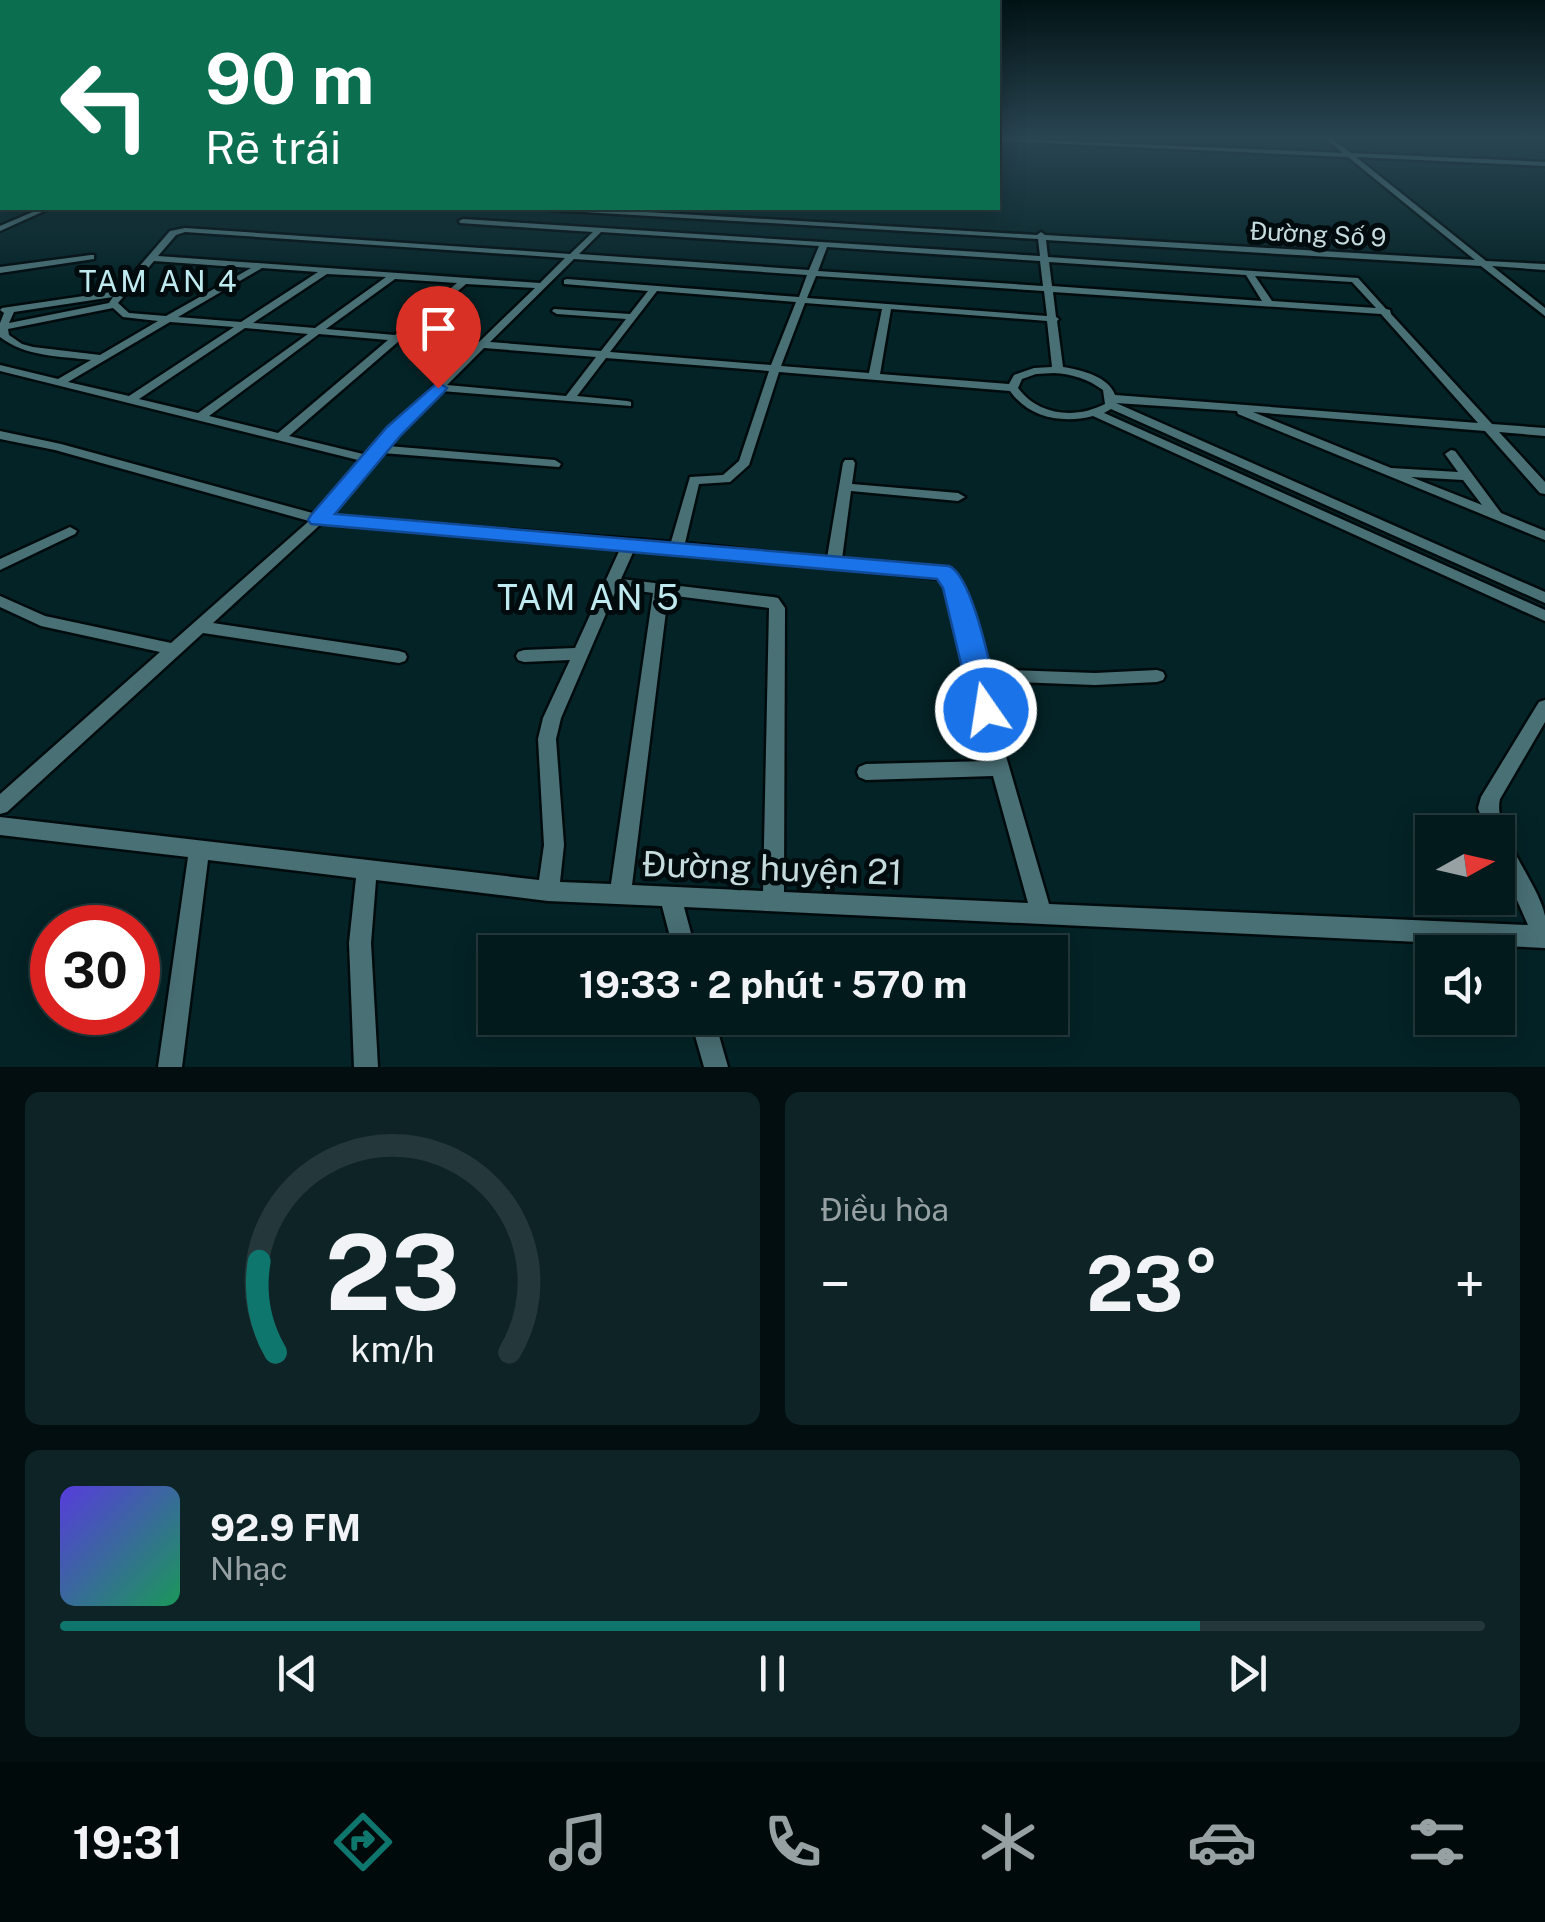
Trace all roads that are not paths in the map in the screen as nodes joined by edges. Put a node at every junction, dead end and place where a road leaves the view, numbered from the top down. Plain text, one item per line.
1 (1392, 188) edge
2 (1400, 188) edge
3 (42, 210) edge
4 (585, 210) edge
5 (695, 210) edge
6 (740, 211) edge
7 (463, 221) dead end
8 (0, 229) edge
9 (598, 230) junction
10 (674, 234) junction
11 (1041, 236) junction
12 (824, 244) junction
13 (570, 256) junction
14 (90, 257) dead end
15 (152, 258) junction
16 (1045, 259) junction
17 (652, 262) junction
18 (1489, 262) junction
19 (260, 266) junction
20 (1148, 266) junction
21 (1545, 266) edge
22 (0, 270) edge
23 (325, 272) junction
24 (1248, 272) junction
25 (812, 273) junction
26 (392, 277) junction
27 (463, 282) junction
28 (568, 282) dead end
29 (540, 286) junction
30 (654, 288) junction
31 (1049, 289) junction
32 (1163, 298) junction
33 (800, 299) junction
34 (116, 300) junction
35 (1545, 302) edge
36 (1268, 304) junction
37 (887, 306) junction
38 (5, 310) edge
39 (557, 311) dead end
40 (1387, 312) junction
41 (1545, 314) edge
42 (632, 317) junction
43 (172, 318) junction
44 (1054, 319) junction
45 (247, 323) junction
46 (3, 327) junction
47 (324, 330) junction
48 (402, 336) junction
49 (483, 343) junction
50 (602, 354) junction
51 (101, 358) junction
52 (0, 368) edge
53 (774, 368) junction
54 (1058, 370) junction
55 (874, 376) junction
56 (60, 382) junction
57 (438, 388) junction
58 (1013, 388) junction
59 (569, 399) junction
60 (129, 400) junction
61 (1112, 402) junction
62 (627, 404) dead end
63 (1232, 408) junction
64 (1095, 413) junction
65 (201, 416) junction
66 (1491, 429) junction
67 (1545, 432) edge
68 (0, 435) edge
69 (278, 438) junction
70 (375, 454) junction
71 (1452, 454) dead end
72 (849, 463) dead end
73 (555, 464) dead end
74 (1386, 473) junction
75 (1466, 476) junction
76 (847, 487) junction
77 (1545, 490) edge
78 (958, 497) dead end
79 (1497, 517) junction
80 (319, 520) junction
81 (70, 531) dead end
82 (1545, 536) edge
83 (628, 545) junction
84 (676, 547) junction
85 (834, 562) junction
86 (0, 565) edge
87 (612, 583) junction
88 (661, 589) junction
89 (1545, 598) edge
90 (0, 601) edge
91 (1545, 616) edge
92 (202, 627) junction
93 (176, 650) junction
94 (582, 654) junction
95 (524, 656) dead end
96 (399, 657) dead end
97 (978, 675) junction
98 (1157, 676) dead end
99 (1545, 707) edge
100 (1001, 768) junction
101 (866, 772) dead end
102 (0, 806) edge
103 (1490, 815) edge
104 (0, 826) edge
105 (199, 852) junction
106 (367, 868) junction
107 (1515, 873) edge
108 (548, 891) junction
109 (620, 894) junction
110 (670, 896) junction
111 (774, 901) junction
112 (1041, 912) junction
113 (680, 935) edge
114 (1545, 937) edge
115 (707, 1035) edge
116 (170, 1067) edge
117 (366, 1067) edge
118 (716, 1067) edge

1 - 18 street
2 - 18 street
3 - 8 street
4 - 11 street, Đường Số 9
5 - 6 street, Đường Số 9
6 - 11 street, Đường Số 9
7 - 9 street
9 - 10 street
9 - 13 street
10 - 12 street
10 - 17 street
11 - 16 street
11 - 18 street, Đường Số 9
12 - 16 street
12 - 25 street
13 - 15 street
13 - 17 street
13 - 29 street
14 - 22 street
15 - 19 street
15 - 34 street
16 - 20 street
16 - 31 street
17 - 25 street
18 - 21 street, Đường Số 9
18 - 35 street
18 - 41 street
19 - 23 street
19 - 43 street
20 - 24 street
20 - 32 street
23 - 26 street
23 - 45 street
24 - 36 street
24 - 40 street
25 - 31 street
25 - 33 street
26 - 27 street
26 - 47 street
27 - 29 street
27 - 48 street
28 - 30 street
29 - 49 street
30 - 33 street
30 - 42 street
31 - 32 street
31 - 44 street
32 - 36 street
33 - 37 street
33 - 53 street
34 - 38 street
34 - 43 street
34 - 46 street
36 - 40 street
37 - 44 street
37 - 55 street
38 - 46 street
39 - 42 street
40 - 66 street
42 - 50 street
43 - 45 street
43 - 51 street
44 - 54 street
45 - 47 street
45 - 60 street
46 - 51 street
47 - 48 street
47 - 65 street
48 - 49 street
48 - 69 street
49 - 50 street
49 - 57 street
50 - 53 street
50 - 59 street
51 - 56 street
52 - 56 street
53 - 55 street
53 - 84 street
54 - 58 street
54 - 61 street
55 - 58 street
56 - 60 street
57 - 59 street
57 - 70 street
58 - 64 street
59 - 62 street
60 - 65 street
61 - 63 street
61 - 64 street
61 - 89 street
63 - 66 street
63 - 74 street
64 - 91 street
65 - 69 street
66 - 67 street
66 - 77 street
68 - 80 street
69 - 70 street
70 - 73 street
70 - 80 street
71 - 75 street
72 - 76 street
74 - 75 street
74 - 79 street
75 - 79 street
76 - 78 street
76 - 85 street
79 - 82 street
80 - 83 street
80 - 92 street
81 - 86 street
83 - 84 street
83 - 87 street
84 - 85 street
85 - 97 street
87 - 88 street
87 - 94 street
88 - 109 street
88 - 111 street
90 - 93 street
92 - 93 street
92 - 96 street
93 - 102 street
94 - 95 street
94 - 108 street
97 - 98 street
97 - 100 street
99 - 103 street
100 - 101 street
100 - 112 street
104 - 105 street, Đường huyện 21
105 - 106 street, Đường huyện 21
105 - 116 street
106 - 108 street, Đường huyện 21
106 - 117 street
107 - 114 street
108 - 109 street, Đường huyện 21
109 - 110 street, Đường huyện 21
110 - 111 street, Đường huyện 21
110 - 113 street
111 - 112 street, Đường huyện 21
112 - 114 street, Đường huyện 21
115 - 118 street

